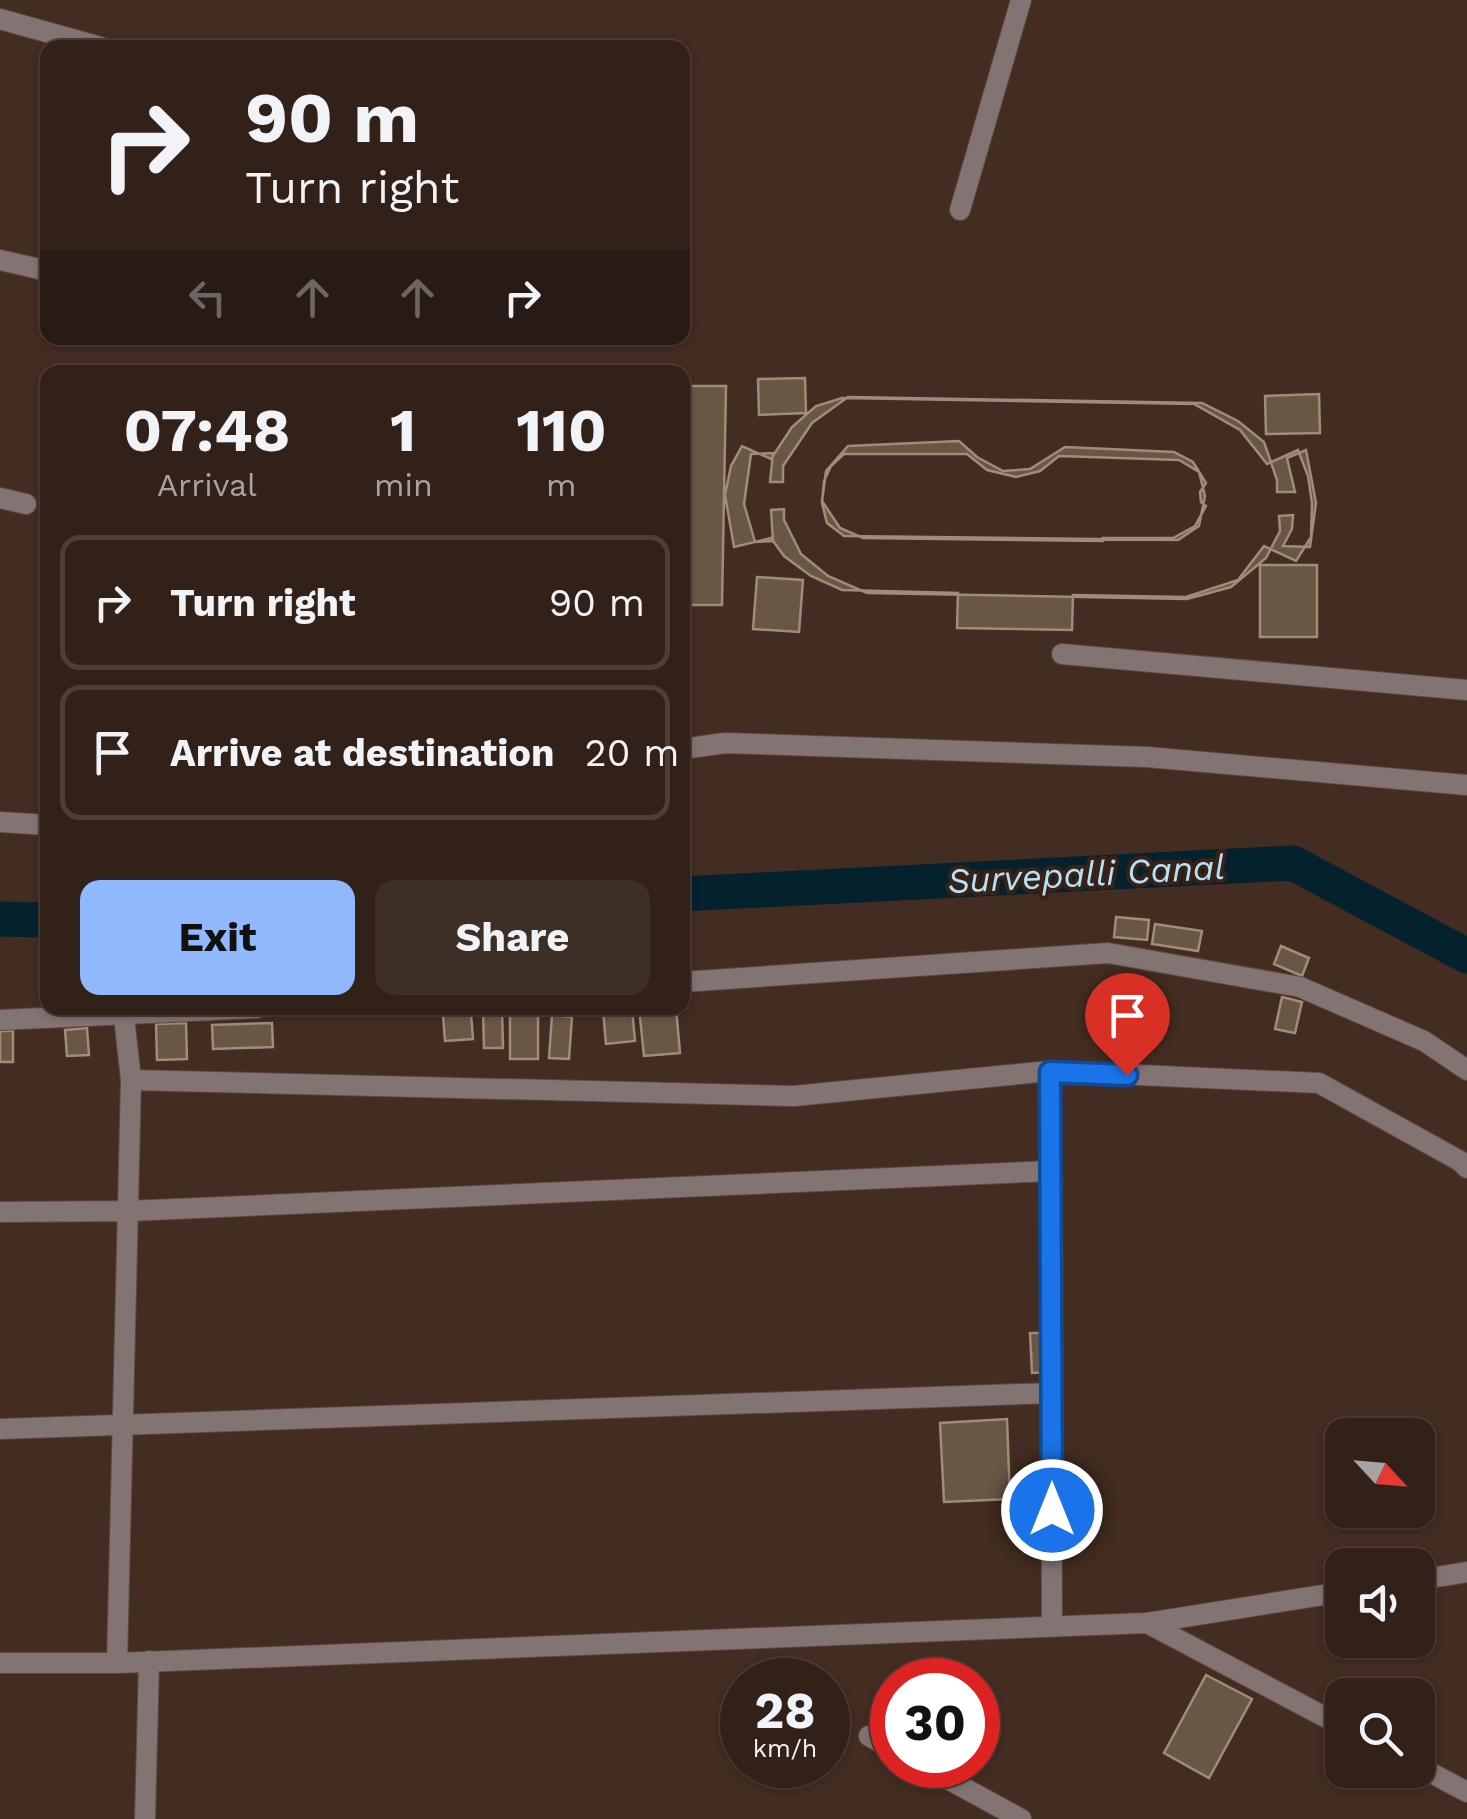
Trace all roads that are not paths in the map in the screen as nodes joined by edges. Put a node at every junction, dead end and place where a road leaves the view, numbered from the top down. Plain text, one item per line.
1 (1021, 0) edge
2 (0, 19) edge
3 (75, 40) edge
4 (960, 210) dead end
5 (0, 260) edge
6 (40, 269) edge
7 (0, 498) edge
8 (26, 504) dead end
9 (1062, 654) dead end
10 (1467, 690) edge
11 (690, 748) edge
12 (1467, 786) edge
13 (0, 822) edge
14 (40, 824) edge
15 (690, 981) edge
16 (77, 1015) edge
17 (123, 1015) edge
18 (0, 1020) edge
19 (1467, 1070) edge
20 (1050, 1072) junction
21 (131, 1080) junction
22 (1467, 1168) edge
23 (1051, 1171) junction
24 (128, 1211) junction
25 (0, 1212) edge
26 (1051, 1392) junction
27 (123, 1426) junction
28 (0, 1429) edge
29 (1467, 1572) edge
30 (1435, 1577) edge
31 (1325, 1595) edge
32 (1147, 1623) junction
33 (1052, 1626) junction
34 (0, 1662) edge
35 (149, 1662) junction
36 (117, 1663) junction
37 (1325, 1717) edge
38 (1435, 1775) edge
39 (965, 1788) edge
40 (1467, 1792) edge
41 (145, 1819) edge
42 (1022, 1819) edge

1 - 4 street
2 - 3 street
5 - 6 street
7 - 8 street
9 - 10 street
11 - 12 street
13 - 14 street
15 - 19 street
16 - 18 street
17 - 21 street
20 - 21 street
20 - 22 street
20 - 23 street
21 - 24 street
23 - 24 street
23 - 26 street
24 - 25 street
24 - 27 street
26 - 27 street
26 - 33 street
27 - 28 street
27 - 36 street
29 - 30 street
31 - 32 street
32 - 33 street
32 - 37 street
33 - 35 street
34 - 36 street
35 - 36 street
35 - 41 street
38 - 40 street
39 - 42 street

